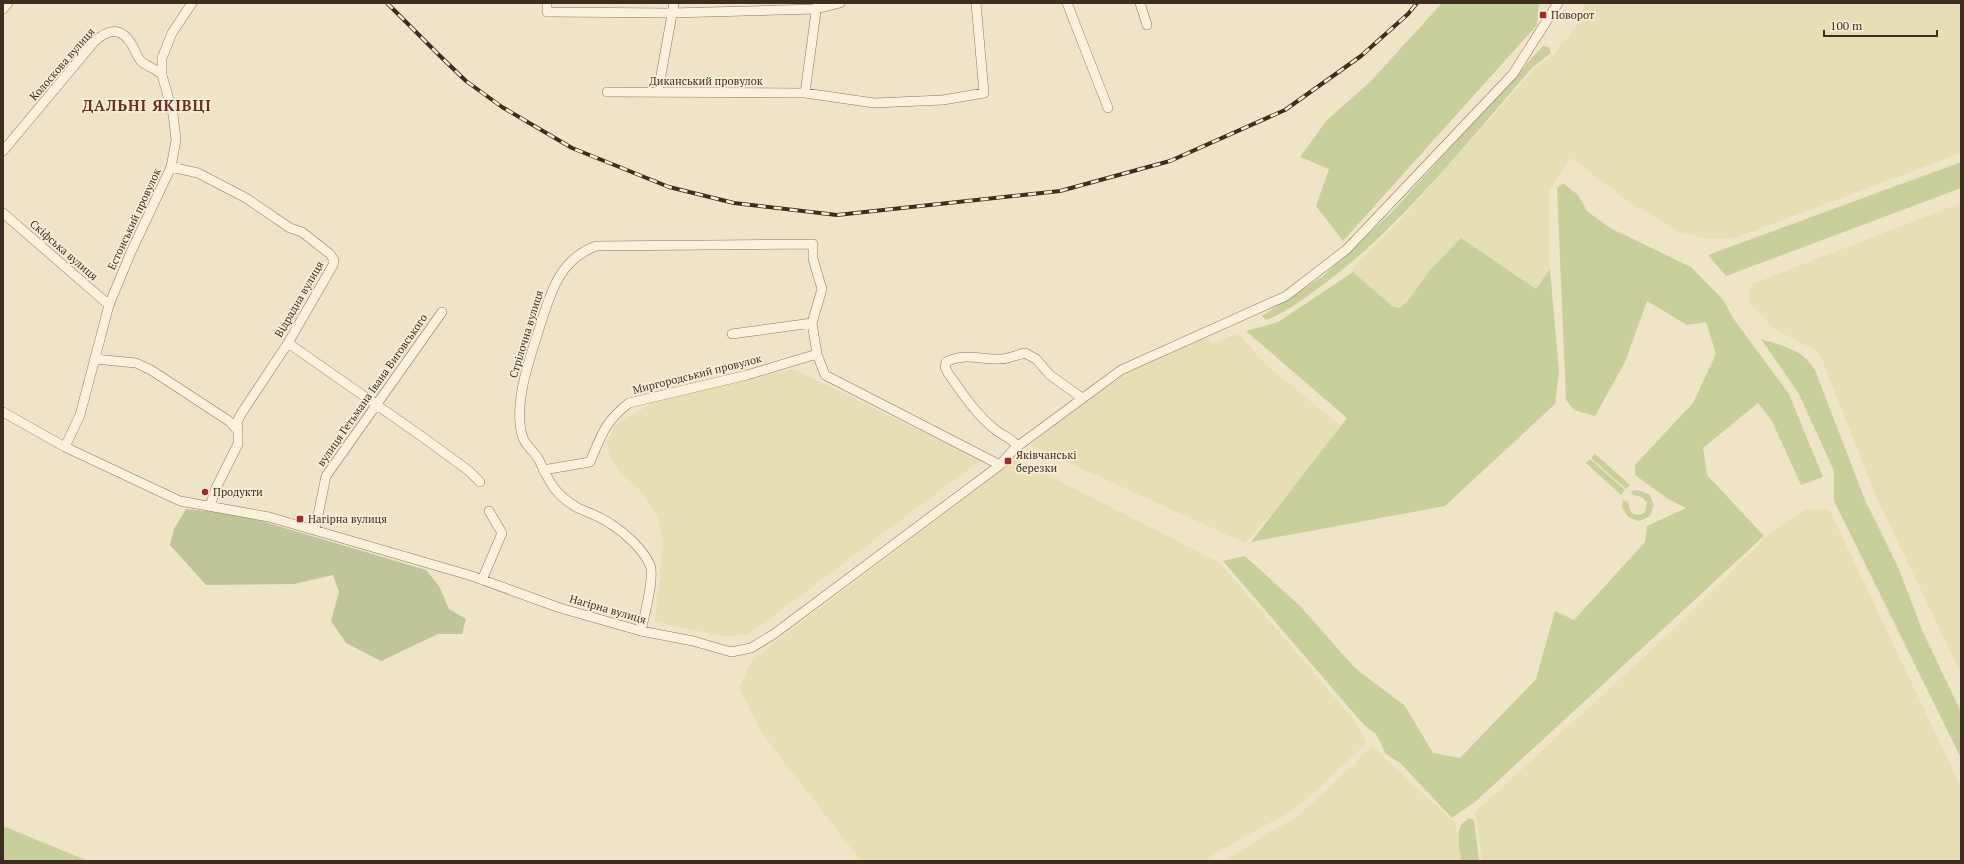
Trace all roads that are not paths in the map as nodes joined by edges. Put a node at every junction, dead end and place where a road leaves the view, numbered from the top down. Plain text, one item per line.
1 (8, 3) edge
2 (192, 3) edge
3 (674, 3) edge
4 (840, 3) edge
5 (976, 3) edge
6 (1067, 3) edge
7 (1140, 3) edge
8 (1558, 3) edge
9 (817, 6) edge
10 (547, 7) edge
11 (3, 9) edge
12 (672, 13) junction
13 (1147, 25) dead end
14 (162, 74) junction
15 (607, 92) dead end
16 (658, 92) junction
17 (805, 93) junction
18 (1108, 108) dead end
19 (3, 151) edge
20 (171, 167) junction
21 (3, 213) edge
22 (109, 305) junction
23 (442, 312) dead end
24 (812, 323) junction
25 (732, 334) dead end
26 (288, 343) junction
27 (817, 354) junction
28 (95, 359) junction
29 (1082, 398) junction
30 (377, 404) junction
31 (3, 412) edge
32 (238, 431) junction
33 (1017, 446) junction
34 (65, 447) junction
35 (1000, 465) junction
36 (543, 470) junction
37 (480, 482) dead end
38 (210, 506) junction
39 (490, 511) dead end
40 (315, 530) junction
41 (482, 580) junction
42 (641, 631) junction

1 - 11 street
2 - 14 street, Естонський провулок
3 - 12 street
4 - 9 street
5 - 17 street, Диканський провулок
6 - 18 street
7 - 13 street
8 - 29 street
9 - 12 street
9 - 17 street
10 - 12 street
12 - 16 street
14 - 19 street, Колоскова вулиця
14 - 20 street, Естонський провулок
15 - 16 street, Диканський провулок
16 - 17 street, Диканський провулок
20 - 22 street, Естонський провулок
20 - 26 street, Відрадна вулиця
21 - 22 street, Скіфська вулиця
22 - 28 street, Естонський провулок
23 - 30 street, вулиця Гетьмана Івана Виговського
24 - 25 street
24 - 27 street
24 - 36 street, Стрілочна вулиця
26 - 30 street
26 - 32 street, Відрадна вулиця
27 - 35 street
27 - 36 street, Миргородський провулок
28 - 32 street
28 - 34 street, Естонський провулок
29 - 33 street
29 - 33 street
30 - 37 street
30 - 40 street, вулиця Гетьмана Івана Виговського
31 - 34 street, Нагірна вулиця
32 - 38 street, Відрадна вулиця
33 - 35 street
34 - 38 street, Нагірна вулиця
35 - 42 street, Нагірна вулиця
36 - 42 street, Стрілочна вулиця
38 - 40 street, Нагірна вулиця
39 - 41 street
40 - 41 street, Нагірна вулиця
41 - 42 street, Нагірна вулиця

